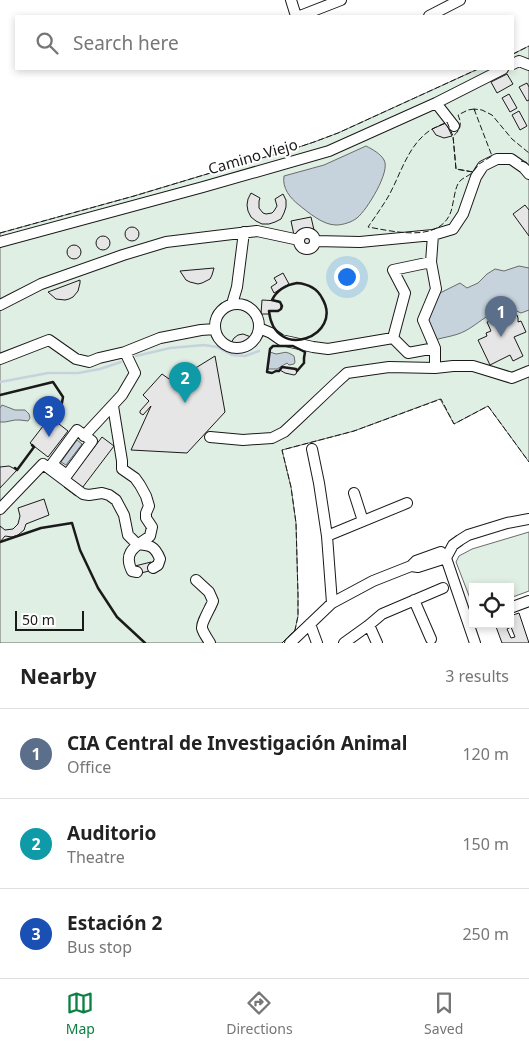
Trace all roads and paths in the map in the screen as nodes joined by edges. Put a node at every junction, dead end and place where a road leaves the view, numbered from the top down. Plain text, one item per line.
1 (292, 0) edge
2 (341, 0) edge
3 (460, 0) edge
4 (296, 15) edge
5 (303, 15) edge
6 (431, 15) edge
7 (514, 64) edge
8 (529, 65) edge
9 (501, 70) edge
10 (436, 103) junction
11 (454, 126) dead end
12 (529, 174) edge
13 (244, 232) junction
14 (433, 236) junction
15 (0, 242) edge
16 (431, 262) junction
17 (237, 288) junction
18 (232, 304) junction
19 (0, 305) edge
20 (252, 309) junction
21 (259, 328) junction
22 (215, 329) junction
23 (393, 338) junction
24 (435, 348) junction
25 (125, 352) junction
26 (0, 359) edge
27 (435, 368) junction
28 (529, 371) edge
29 (112, 406) junction
30 (84, 436) junction
31 (210, 437) dead end
32 (312, 449) dead end
33 (58, 471) junction
34 (354, 493) dead end
35 (407, 503) dead end
36 (0, 509) edge
37 (529, 519) edge
38 (363, 521) junction
39 (327, 536) junction
40 (137, 544) junction
41 (446, 554) junction
42 (152, 568) dead end
43 (137, 572) dead end
44 (196, 580) dead end
45 (443, 588) dead end
46 (414, 600) junction
47 (332, 603) junction
48 (528, 603) edge
49 (514, 607) edge
50 (469, 619) edge
51 (310, 624) junction
52 (369, 625) junction
53 (471, 628) edge
54 (431, 639) dead end
55 (210, 643) edge
56 (290, 643) edge
57 (317, 643) edge
58 (344, 643) edge
59 (377, 643) edge
60 (475, 643) edge

1 - 4 street
2 - 5 street
3 - 6 street
7 - 8 street
9 - 10 street, Camino Viejo
10 - 11 street
10 - 15 street, Camino Viejo
12 - 14 street
13 - 14 street
13 - 17 street
13 - 19 street
14 - 16 street
16 - 23 street
16 - 24 street
17 - 18 street
17 - 20 street
18 - 20 street
18 - 22 street
20 - 21 street
21 - 22 street
21 - 23 street
22 - 25 street
23 - 24 street
24 - 27 street
25 - 26 street
25 - 29 street
27 - 28 street
27 - 31 street
29 - 30 street
29 - 40 street
30 - 33 street
30 - 33 street
32 - 39 street
33 - 36 street
33 - 40 street
34 - 38 street
35 - 38 street
37 - 41 street
38 - 39 street
39 - 47 street
40 - 42 street
40 - 43 street
41 - 47 street
41 - 50 street
44 - 55 street
45 - 46 street
46 - 52 street
46 - 54 street
47 - 51 street
48 - 49 street
51 - 56 street
51 - 57 street
52 - 58 street
52 - 59 street
53 - 60 street

